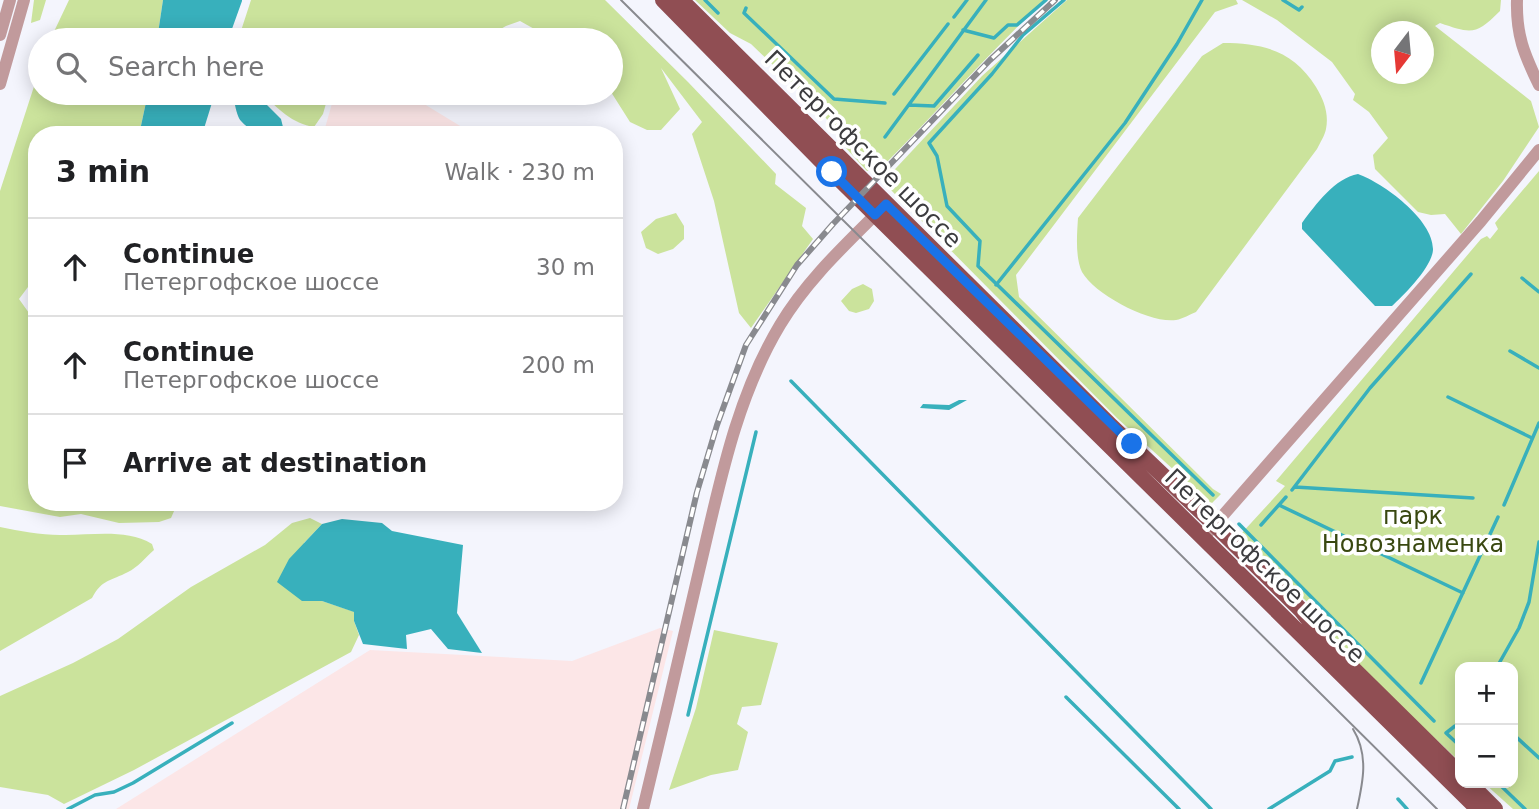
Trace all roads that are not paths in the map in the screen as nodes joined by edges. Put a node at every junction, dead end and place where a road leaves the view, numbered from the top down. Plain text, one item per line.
1 (10, 0) edge
2 (24, 0) edge
3 (663, 0) edge
4 (681, 0) edge
5 (1517, 0) edge
6 (0, 35) edge
7 (0, 84) edge
8 (1539, 85) edge
9 (1539, 150) edge
10 (881, 209) junction
11 (1210, 531) junction
12 (1455, 769) edge
13 (1474, 788) edge
14 (643, 809) edge
15 (1478, 809) edge
16 (1496, 809) edge

1 - 6 street
2 - 7 street
3 - 10 main road, Петергофское шоссе
4 - 10 main road, Петергофское шоссе
5 - 8 street
9 - 11 street
10 - 11 main road, Петергофское шоссе
10 - 14 street
11 - 12 main road, Петергофское шоссе
11 - 15 main road, Петергофское шоссе
13 - 16 main road

